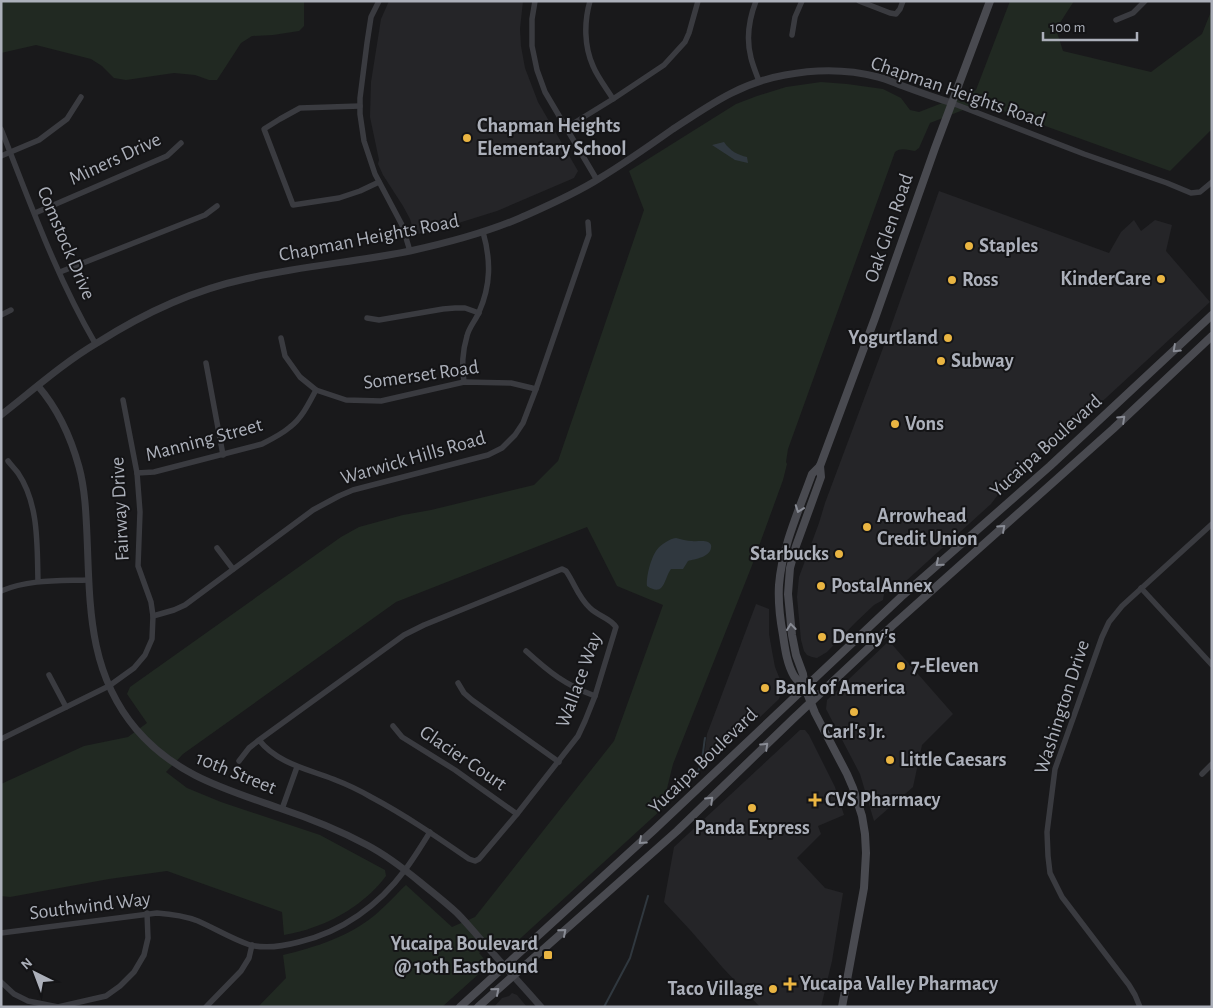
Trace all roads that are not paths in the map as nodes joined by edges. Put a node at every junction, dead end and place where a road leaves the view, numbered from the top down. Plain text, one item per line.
1 (379, 1) edge
2 (535, 1) edge
3 (590, 1) edge
4 (698, 1) edge
5 (756, 1) edge
6 (802, 1) edge
7 (859, 1) edge
8 (903, 1) edge
9 (990, 1) edge
10 (1145, 1) edge
11 (1116, 20) dead end
12 (792, 35) dead end
13 (759, 81) junction
14 (81, 97) dead end
15 (613, 99) junction
16 (952, 103) junction
17 (360, 106) junction
18 (566, 128) junction
19 (1, 129) edge
20 (181, 143) dead end
21 (10, 153) junction
22 (1, 156) edge
23 (597, 180) junction
24 (378, 182) junction
25 (1212, 182) edge
26 (217, 206) dead end
27 (35, 213) junction
28 (588, 222) dead end
29 (483, 232) junction
30 (410, 251) junction
31 (60, 272) junction
32 (11, 310) dead end
33 (479, 313) junction
34 (1, 315) edge
35 (1212, 315) edge
36 (367, 318) dead end
37 (1212, 336) edge
38 (282, 338) dead end
39 (95, 344) junction
40 (206, 363) dead end
41 (464, 382) junction
42 (38, 386) junction
43 (536, 389) junction
44 (316, 390) junction
45 (123, 400) dead end
46 (1, 415) edge
47 (223, 455) junction
48 (8, 461) dead end
49 (137, 473) junction
50 (1212, 524) edge
51 (217, 548) dead end
52 (233, 569) junction
53 (89, 580) junction
54 (38, 581) junction
55 (1141, 588) junction
56 (1, 591) edge
57 (153, 616) junction
58 (526, 651) dead end
59 (1212, 665) edge
60 (49, 675) dead end
61 (458, 683) dead end
62 (109, 686) junction
63 (805, 688) junction
64 (595, 696) junction
65 (810, 703) junction
66 (66, 707) junction
67 (393, 726) dead end
68 (1, 738) edge
69 (259, 740) junction
70 (239, 761) dead end
71 (559, 762) junction
72 (1212, 764) edge
73 (297, 767) junction
74 (1202, 774) dead end
75 (282, 809) junction
76 (517, 814) junction
77 (430, 832) junction
78 (405, 870) junction
79 (146, 913) junction
80 (1, 933) edge
81 (252, 946) junction
82 (505, 966) junction
83 (514, 976) junction
84 (1, 982) edge
85 (58, 1007) edge
86 (206, 1007) edge
87 (460, 1007) edge
88 (478, 1007) edge
89 (541, 1007) edge
90 (842, 1007) edge
91 (1140, 1007) edge

1 - 17 street
2 - 18 street
3 - 15 street
4 - 15 street
5 - 13 street
6 - 12 street
7 - 8 street
9 - 16 main road, Oak Glen Road
10 - 11 street
13 - 16 street, Chapman Heights Road
13 - 23 street, Chapman Heights Road
14 - 21 street
15 - 18 street
16 - 25 street, Chapman Heights Road
16 - 63 main road, Oak Glen Road
17 - 24 street
17 - 24 street
18 - 23 street
19 - 21 street, Comstock Drive
20 - 27 street, Miners Drive
21 - 22 street
21 - 27 street, Comstock Drive
23 - 29 street, Chapman Heights Road
24 - 30 street
26 - 31 street
27 - 31 street, Comstock Drive
28 - 43 street, Warwick Hills Road
29 - 30 street, Chapman Heights Road
29 - 33 street
30 - 39 street, Chapman Heights Road
31 - 39 street, Comstock Drive
32 - 34 street
33 - 36 street
33 - 41 street
35 -> 63 main road, Yucaipa Boulevard
65 -> 37 main road, Yucaipa Boulevard
38 - 44 street, Somerset Road
39 - 42 street, Chapman Heights Road
40 - 47 street
41 - 43 street, Somerset Road
41 - 44 street, Somerset Road
42 - 46 street, Chapman Heights Road
42 - 53 street, 10th Street
43 - 52 street, Warwick Hills Road
44 - 47 street, Manning Street
45 - 49 street, Fairway Drive
47 - 49 street, Manning Street
48 - 54 street
49 - 57 street, Fairway Drive
50 - 55 street, Washington Drive
51 - 52 street
52 - 57 street, Warwick Hills Road
53 - 54 street
53 - 62 street, 10th Street
54 - 56 street
55 - 59 street
55 - 91 street, Washington Drive
57 - 62 street, Fairway Drive
58 - 64 street
60 - 66 street
61 - 71 street
62 - 66 street, Fairway Drive
62 - 75 street, 10th Street
63 - 65 main road, Oak Glen Road
63 -> 82 main road, Yucaipa Boulevard
64 - 69 street, Wallace Way
64 - 71 street, Wallace Way
83 -> 65 main road, Yucaipa Boulevard
65 - 90 main road, Oak Glen Road
66 - 68 street, Fairway Drive
67 - 76 street, Glacier Court
69 - 70 street, Wallace Way
69 - 73 street, Wallace Way
71 - 76 street, Wallace Way
72 - 74 street
73 - 75 street
73 - 77 street, Wallace Way
75 - 78 street, 10th Street
76 - 77 street, Wallace Way
77 - 78 street, Southwind Way
78 - 81 street, Southwind Way
78 - 82 street, 10th Street
79 - 80 street, Southwind Way
79 - 81 street, Southwind Way
79 - 85 street
81 - 86 street
82 - 83 street, 10th Street
82 - 87 main road, Yucaipa Boulevard
88 -> 83 main road, Yucaipa Boulevard
83 - 89 street, 10th Street
84 - 85 street

